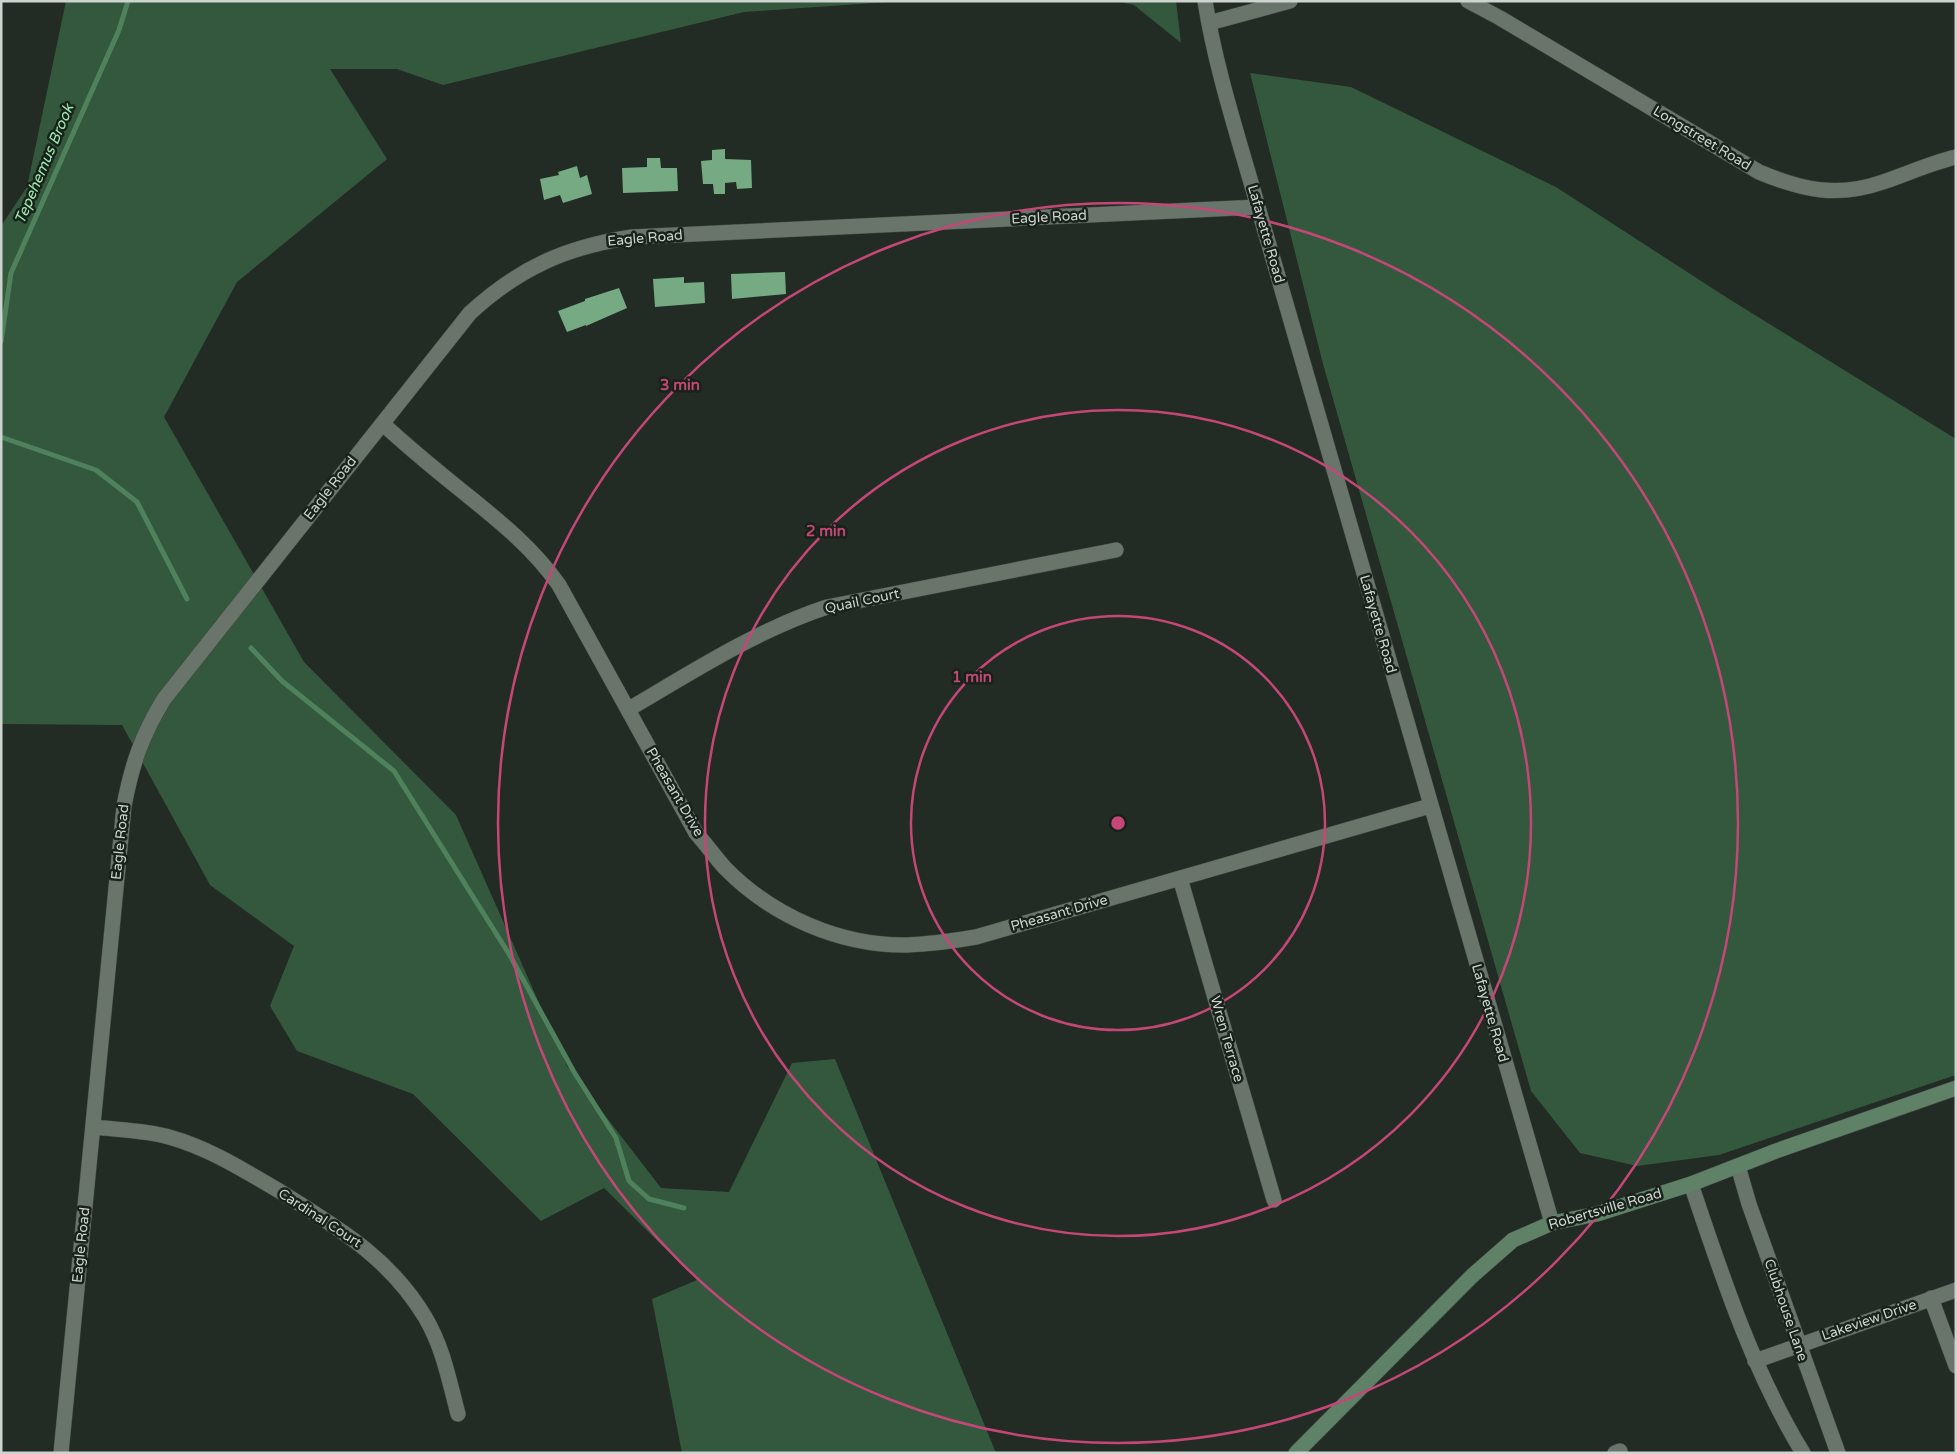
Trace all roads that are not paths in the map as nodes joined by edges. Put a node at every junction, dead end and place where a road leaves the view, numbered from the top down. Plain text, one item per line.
1 (1206, 1) edge
2 (1290, 1) edge
3 (1468, 1) edge
4 (1209, 23) junction
5 (1956, 157) edge
6 (1258, 207) junction
7 (383, 424) junction
8 (1116, 550) dead end
9 (629, 709) junction
10 (1430, 806) junction
11 (1180, 878) junction
12 (1956, 1088) edge
13 (94, 1127) junction
14 (1738, 1166) junction
15 (1690, 1184) junction
16 (1274, 1200) dead end
17 (1552, 1223) junction
18 (1956, 1290) edge
19 (1931, 1298) junction
20 (1798, 1345) junction
21 (1755, 1361) junction
22 (1956, 1366) edge
23 (458, 1414) dead end
24 (61, 1453) edge
25 (1296, 1453) edge
26 (1803, 1453) edge
27 (1838, 1453) edge

1 - 4 street, Lafayette Road
2 - 4 street
3 - 5 street, Longstreet Road
4 - 6 street, Lafayette Road
6 - 7 street, Eagle Road
6 - 10 street, Lafayette Road
7 - 9 street, Pheasant Drive
7 - 13 street, Eagle Road
8 - 9 street, Quail Court
9 - 11 street, Pheasant Drive
10 - 11 street, Pheasant Drive
10 - 17 street, Lafayette Road
11 - 16 street, Wren Terrace
12 - 14 street, Robertsville Road
13 - 23 street, Cardinal Court
13 - 24 street, Eagle Road
14 - 15 street, Robertsville Road
14 - 20 street, Clubhouse Lane
15 - 17 street, Robertsville Road
15 - 21 street
17 - 25 street, Robertsville Road
18 - 19 street, Lakeview Drive
19 - 20 street, Lakeview Drive
19 - 22 street
20 - 21 street, Lakeview Drive
20 - 27 street, Clubhouse Lane
21 - 26 street

